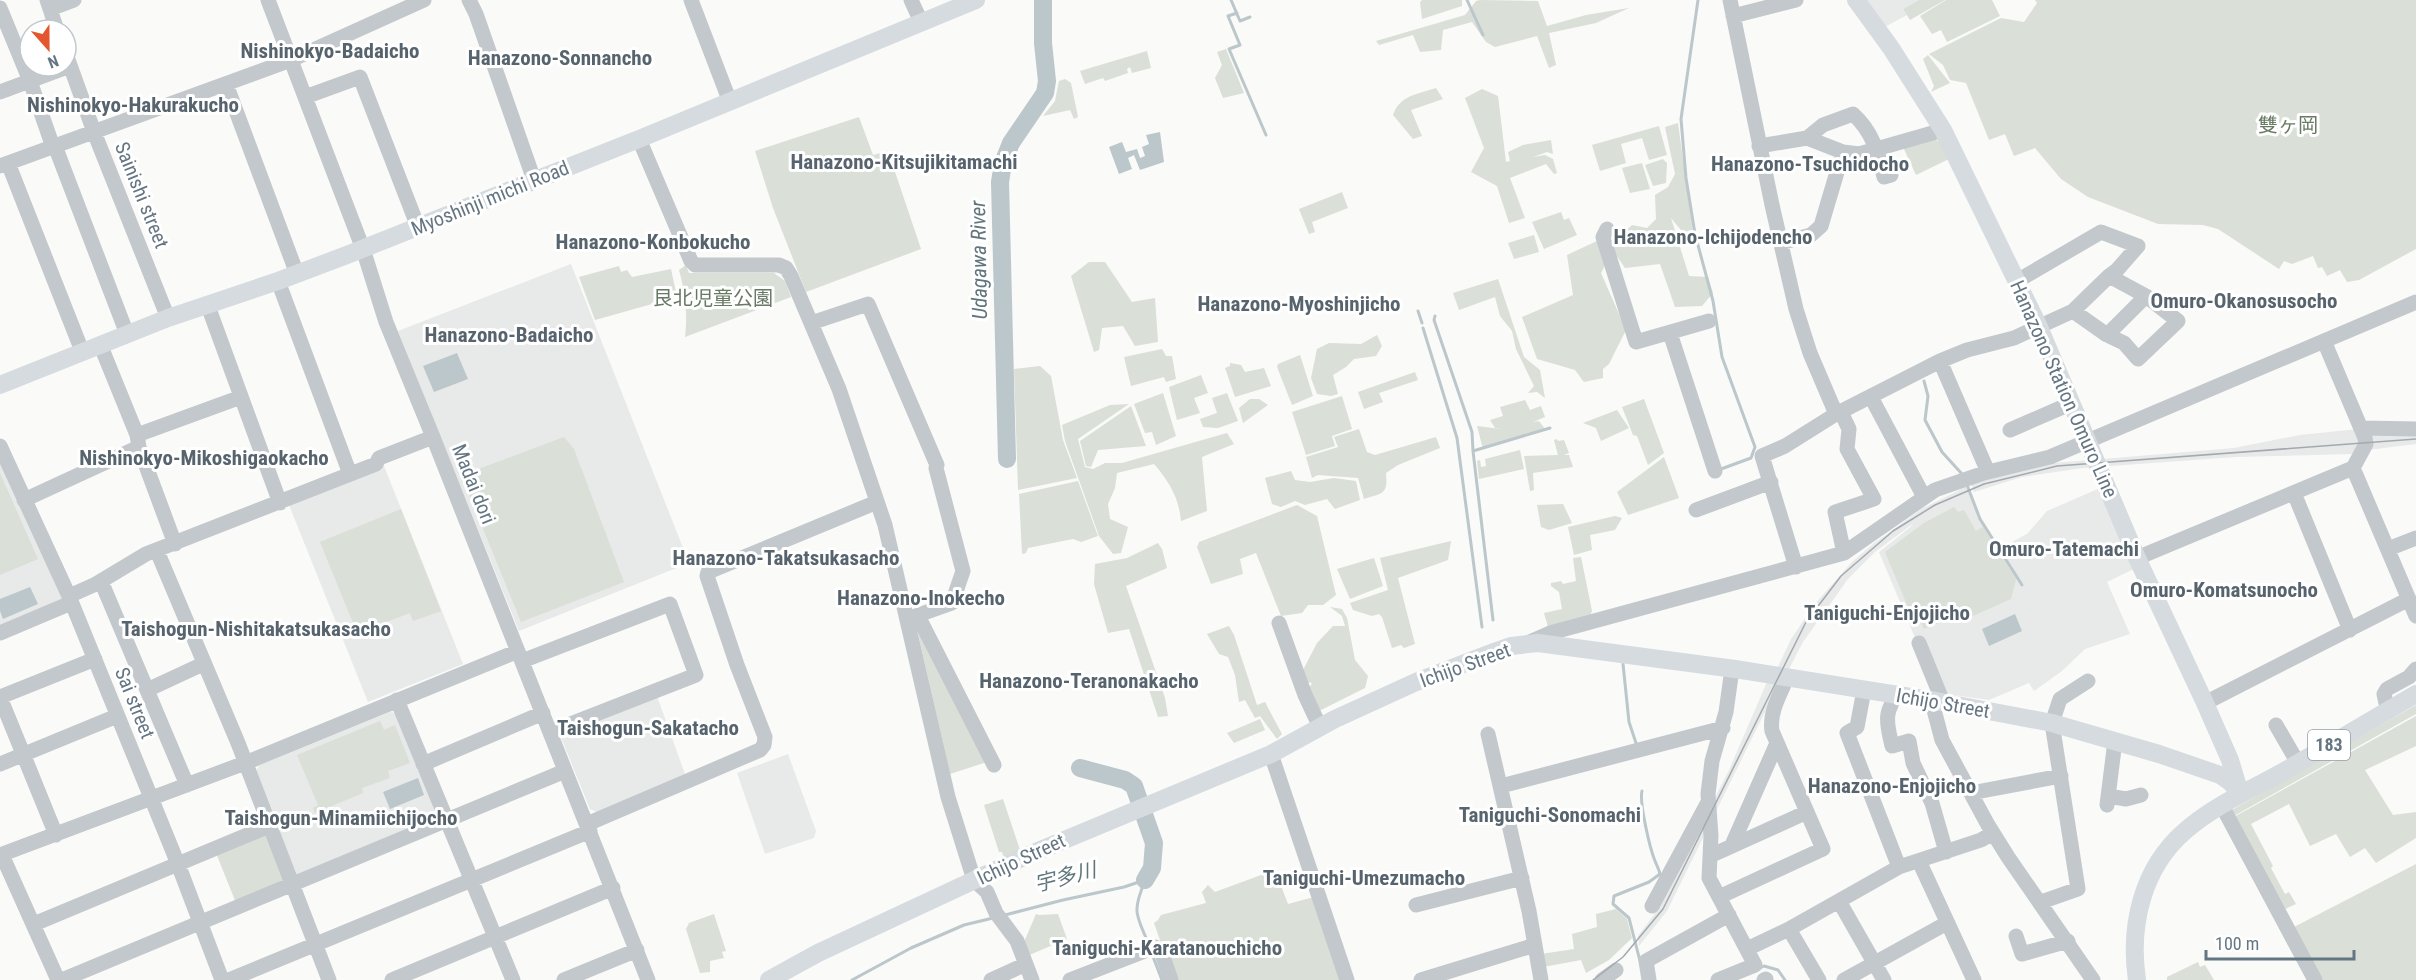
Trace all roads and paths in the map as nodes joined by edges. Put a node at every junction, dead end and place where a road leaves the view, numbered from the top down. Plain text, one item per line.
1 (74, 0) edge
2 (268, 0) edge
3 (424, 0) edge
4 (469, 0) edge
5 (691, 0) edge
6 (911, 0) edge
7 (976, 0) edge
8 (1730, 0) edge
9 (1796, 0) edge
10 (1856, 0) edge
11 (49, 5) edge
12 (0, 8) edge
13 (1733, 16) junction
14 (921, 22) junction
15 (291, 60) junction
16 (35, 78) edge
17 (74, 78) edge
18 (30, 81) junction
19 (226, 84) junction
20 (0, 92) edge
21 (305, 97) junction
22 (730, 102) junction
23 (1943, 130) junction
24 (94, 132) junction
25 (1807, 138) junction
26 (639, 139) junction
27 (1759, 146) junction
28 (54, 147) junction
29 (1878, 150) junction
30 (1844, 152) junction
31 (4, 164) edge
32 (1891, 175) dead end
33 (534, 180) junction
34 (418, 227) junction
35 (1608, 229) dead end
36 (1780, 243) junction
37 (363, 249) junction
38 (297, 274) junction
39 (2109, 276) junction
40 (2017, 280) junction
41 (278, 281) junction
42 (2146, 296) junction
43 (2416, 302) edge
44 (208, 306) junction
45 (2073, 311) junction
46 (168, 318) junction
47 (1708, 321) dead end
48 (812, 323) junction
49 (2039, 327) junction
50 (127, 333) junction
51 (1670, 333) junction
52 (2106, 334) junction
53 (2324, 341) junction
54 (100, 344) junction
55 (82, 351) junction
56 (1940, 361) junction
57 (0, 386) edge
58 (241, 397) junction
59 (1871, 397) junction
60 (2072, 403) junction
61 (1838, 413) junction
62 (2363, 428) junction
63 (2416, 429) edge
64 (2010, 430) dead end
65 (433, 437) junction
66 (138, 441) junction
67 (2088, 441) junction
68 (0, 446) edge
69 (2353, 468) junction
70 (1715, 471) dead end
71 (1988, 472) junction
72 (350, 474) junction
73 (1771, 482) junction
74 (2294, 493) junction
75 (1924, 497) junction
76 (24, 500) junction
77 (877, 502) junction
78 (280, 503) junction
79 (1696, 510) dead end
80 (2416, 538) edge
81 (175, 544) junction
82 (2388, 549) junction
83 (157, 551) junction
84 (1844, 553) junction
85 (2138, 558) junction
86 (1796, 567) junction
87 (100, 581) junction
88 (70, 599) junction
89 (2414, 609) edge
90 (912, 618) junction
91 (1279, 622) dead end
92 (2350, 630) junction
93 (0, 633) edge
94 (1919, 643) dead end
95 (1523, 645) junction
96 (520, 656) junction
97 (95, 659) junction
98 (203, 664) junction
99 (1732, 669) junction
100 (2416, 669) edge
101 (1787, 678) junction
102 (2088, 681) dead end
103 (147, 690) junction
104 (1864, 690) junction
105 (1894, 694) junction
106 (2416, 694) edge
107 (0, 697) edge
108 (397, 700) junction
109 (1938, 701) junction
110 (2205, 703) junction
111 (2388, 712) junction
112 (543, 713) junction
113 (117, 716) junction
114 (2052, 723) junction
115 (2277, 725) dead end
116 (1320, 728) junction
117 (1723, 728) junction
118 (550, 732) junction
119 (1488, 734) dead end
120 (2115, 741) junction
121 (1777, 743) junction
122 (23, 754) junction
123 (1271, 754) junction
124 (245, 763) junction
125 (2298, 763) junction
126 (0, 764) edge
127 (423, 764) junction
128 (994, 765) dead end
129 (566, 771) junction
130 (2061, 776) junction
131 (187, 785) junction
132 (1501, 786) junction
133 (1971, 793) junction
134 (2241, 794) junction
135 (2141, 795) dead end
136 (151, 799) junction
137 (1707, 804) junction
138 (2222, 806) junction
139 (1807, 812) junction
140 (447, 820) junction
141 (269, 826) junction
142 (588, 827) junction
143 (1993, 834) junction
144 (56, 835) junction
145 (1732, 845) junction
146 (1946, 852) junction
147 (1, 855) edge
148 (1710, 856) junction
149 (1918, 861) junction
150 (178, 864) junction
151 (1899, 867) junction
152 (1522, 878) junction
153 (471, 879) junction
154 (975, 880) junction
155 (292, 884) junction
156 (613, 888) junction
157 (1719, 897) junction
158 (1839, 901) junction
159 (2041, 902) junction
160 (1416, 905) dead end
161 (1653, 906) dead end
162 (1729, 915) junction
163 (200, 922) junction
164 (1947, 923) junction
165 (34, 924) junction
166 (1789, 929) junction
167 (2016, 936) dead end
168 (495, 937) junction
169 (2068, 941) junction
170 (315, 944) junction
171 (1534, 945) junction
172 (1747, 949) junction
173 (637, 950) junction
174 (1874, 963) junction
175 (1026, 964) junction
176 (1616, 970) dead end
177 (2087, 978) edge
178 (60, 980) edge
179 (222, 980) edge
180 (228, 980) edge
181 (329, 980) edge
182 (392, 980) edge
183 (513, 980) edge
184 (564, 980) edge
185 (648, 980) edge
186 (769, 980) edge
187 (992, 980) edge
188 (1032, 980) edge
189 (1070, 980) edge
190 (1171, 980) edge
191 (1347, 980) edge
192 (1421, 980) edge
193 (1541, 980) edge
194 (1602, 980) edge
195 (1649, 980) edge
196 (1718, 980) edge
197 (1819, 980) edge
198 (1844, 980) edge
199 (1884, 980) edge
200 (1973, 980) edge
201 (2137, 980) edge
202 (2315, 980) edge

1 - 11 street
2 - 15 street, Madai dori
3 - 15 street
4 - 33 street
5 - 22 street
6 - 14 street
7 - 14 main road, Myoshinji michi Road
8 - 13 street
9 - 13 street
10 - 23 main road, Hanazono Station Omuro Line
12 - 18 street
13 - 27 street
14 - 22 main road, Myoshinji michi Road
15 - 19 street
15 - 21 street, Madai dori
16 - 18 street
17 - 24 street, Sainishi street
18 - 20 street
18 - 28 street
19 - 24 street
19 - 38 street
21 - 34 street
21 - 37 street, Madai dori
22 - 26 main road, Myoshinji michi Road
23 - 29 street
23 - 40 main road, Hanazono Station Omuro Line
24 - 28 street
24 - 46 street, Sainishi street
25 - 27 street
25 - 29 street
25 - 30 street
26 - 33 main road, Myoshinji michi Road
26 - 48 street
27 - 36 street
28 - 31 street
28 - 50 street
29 - 30 street
29 - 32 street
30 - 36 street
31 - 55 street
33 - 34 main road, Myoshinji michi Road
34 - 37 main road, Myoshinji michi Road
35 - 51 street
36 - 61 street
37 - 38 main road, Myoshinji michi Road
37 - 65 street, Madai dori
38 - 41 main road, Myoshinji michi Road
39 - 40 street
39 - 42 street
39 - 45 street
40 - 49 main road, Hanazono Station Omuro Line
41 - 44 main road, Myoshinji michi Road
41 - 72 street
42 - 52 street
42 - 52 street
43 - 53 street
44 - 46 main road, Myoshinji michi Road
44 - 58 street
45 - 49 street
45 - 52 street
46 - 50 main road, Myoshinji michi Road
47 - 51 street
48 - 77 street
48 - 90 street
49 - 56 street
49 - 60 main road, Hanazono Station Omuro Line
50 - 54 main road, Myoshinji michi Road
51 - 70 street
53 - 62 street
53 - 67 street
54 - 55 main road, Myoshinji michi Road
54 - 66 street
55 - 57 main road, Myoshinji michi Road
56 - 59 street
56 - 71 street
58 - 66 street
58 - 78 street
59 - 61 street
59 - 75 street
60 - 64 street
60 - 67 main road, Hanazono Station Omuro Line
61 - 73 street
61 - 84 street
62 - 63 street
62 - 69 street
65 - 72 street
65 - 96 street, Madai dori
66 - 76 street
66 - 81 street
67 - 71 street
67 - 85 main road, Hanazono Station Omuro Line
68 - 76 street, Sai street
69 - 74 street
69 - 82 street
71 - 75 street
72 - 78 street
73 - 79 street
73 - 86 street
74 - 85 street
74 - 92 street
75 - 84 street
76 - 88 street, Sai street
77 - 90 street
77 - 142 street
78 - 81 street
80 - 82 street
81 - 83 street
82 - 89 street
83 - 87 street
83 - 98 street
84 - 86 street
85 - 110 main road, Hanazono Station Omuro Line
86 - 95 street
87 - 88 street
87 - 103 street
88 - 93 street
88 - 97 street, Sai street
89 - 92 street
90 - 128 street
90 - 154 street
91 - 116 street
92 - 110 street
94 - 109 street
95 - 99 main road, Ichijo Street
95 - 116 main road, Ichijo Street
96 - 108 street
96 - 112 street, Madai dori
96 - 118 street
97 - 107 street
97 - 113 street, Sai street
98 - 103 street
98 - 124 street
99 - 101 main road, Ichijo Street
99 - 117 street
100 - 111 street
101 - 104 main road, Ichijo Street
101 - 121 street
102 - 114 street
103 - 131 street
104 - 105 main road, Ichijo Street
104 - 151 street
105 - 109 main road, Ichijo Street
105 - 146 street
106 - 111 main road, 183
107 - 122 street
108 - 124 street
108 - 127 street
109 - 114 main road, Ichijo Street
109 - 133 street
110 - 134 main road, Hanazono Station Omuro Line
111 - 125 main road, 183
112 - 118 street, Madai dori
112 - 127 street
113 - 122 street
113 - 136 street, Sai street
114 - 120 main road, Ichijo Street
114 - 130 street
115 - 125 street
116 - 123 main road, Ichijo Street
117 - 132 street
117 - 137 street
118 - 129 street, Madai dori
119 - 132 street
120 - 134 main road, Ichijo Street
120 - 135 street
121 - 139 street
121 - 145 street
122 - 126 street
122 - 144 street
123 - 154 main road, Ichijo Street
123 - 191 street
124 - 131 street
124 - 141 street
125 - 134 main road, 183
127 - 140 street
129 - 140 street
129 - 142 street, Madai dori
130 - 133 street
130 - 159 street
131 - 136 street
132 - 152 street
133 - 143 street
134 - 138 main road, 183
136 - 144 street
136 - 150 street, Sai street
137 - 148 street
137 - 161 street
138 - 201 main road, 183
138 - 202 street
139 - 145 street
139 - 157 street
140 - 153 street
140 - 155 street
141 - 150 street
141 - 155 street
142 - 153 street
142 - 156 street, Madai dori
143 - 146 street
143 - 159 street
144 - 147 street
145 - 148 street
146 - 149 street
147 - 165 street
148 - 157 street
149 - 151 street
149 - 164 street
150 - 163 street, Sai street
150 - 165 street
151 - 158 street
152 - 160 street
152 - 171 street
153 - 168 street
153 - 170 street
154 - 175 street
154 - 186 main road, Ichijo Street
155 - 163 street
155 - 170 street
156 - 168 street
156 - 173 street, Madai dori
157 - 162 street
158 - 166 street
158 - 174 street
159 - 169 street
162 - 172 street
162 - 195 street
163 - 178 street
163 - 179 street, Sai street
164 - 174 street
164 - 200 street
165 - 178 street
166 - 172 street
166 - 197 street
167 - 169 street
168 - 182 street
168 - 183 street
169 - 177 street
170 - 180 street
170 - 181 street
171 - 192 street
171 - 193 street
172 - 196 street
173 - 184 street
173 - 185 street, Madai dori
174 - 198 street
174 - 199 street
175 - 187 street
175 - 188 street
176 - 194 street
189 - 190 street

